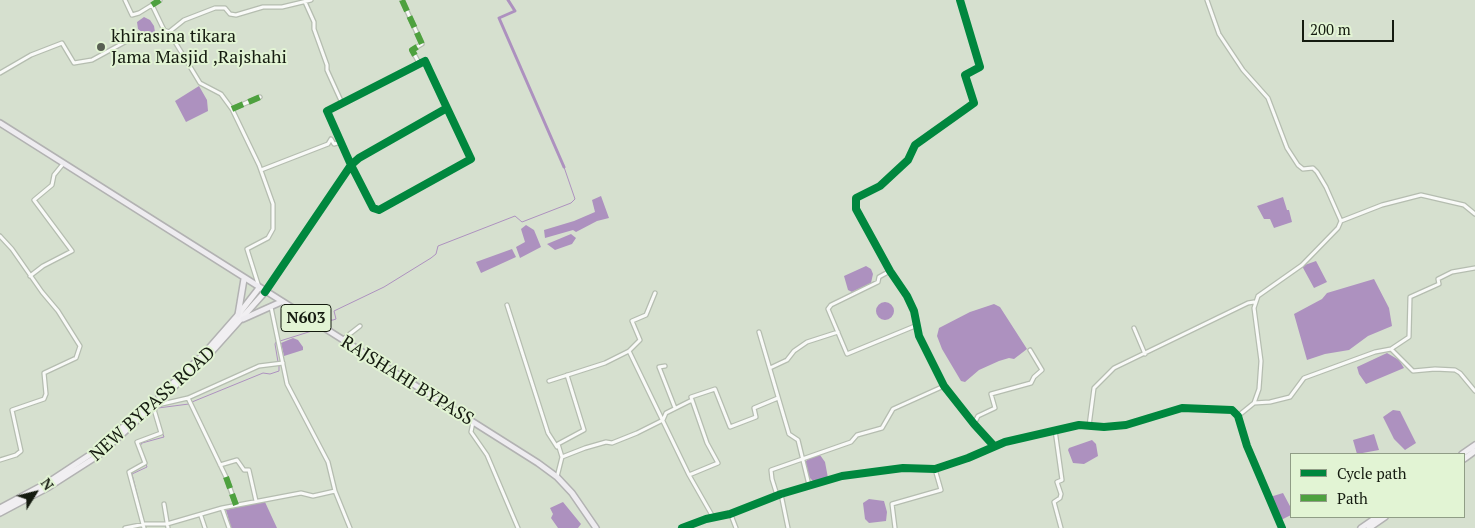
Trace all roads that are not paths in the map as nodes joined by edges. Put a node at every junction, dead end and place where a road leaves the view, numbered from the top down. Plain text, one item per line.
1 (125, 0) edge
2 (160, 0) edge
3 (310, 0) edge
4 (402, 0) edge
5 (960, 0) edge
6 (1208, 0) edge
7 (305, 2) junction
8 (152, 5) junction
9 (169, 32) junction
10 (420, 63) junction
11 (0, 73) edge
12 (260, 97) dead end
13 (342, 103) junction
14 (447, 108) junction
15 (232, 109) junction
16 (0, 123) edge
17 (341, 142) junction
18 (63, 164) junction
19 (351, 165) junction
20 (261, 170) junction
21 (1475, 214) edge
22 (1341, 222) junction
23 (0, 236) edge
24 (1475, 268) edge
25 (890, 271) junction
26 (30, 276) junction
27 (244, 278) junction
28 (259, 288) junction
29 (265, 292) junction
30 (655, 293) dead end
31 (281, 302) junction
32 (1254, 302) junction
33 (507, 305) dead end
34 (271, 306) junction
35 (241, 317) junction
36 (360, 326) dead end
37 (915, 326) junction
38 (1134, 328) dead end
39 (759, 332) dead end
40 (838, 332) junction
41 (342, 340) junction
42 (1391, 349) junction
43 (1030, 350) dead end
44 (629, 351) junction
45 (1146, 354) junction
46 (283, 363) junction
47 (665, 366) dead end
48 (770, 368) junction
49 (567, 375) junction
50 (549, 381) dead end
51 (944, 386) junction
52 (1475, 391) edge
53 (188, 398) junction
54 (778, 398) junction
55 (692, 400) junction
56 (1254, 402) junction
57 (153, 406) junction
58 (676, 408) junction
59 (1238, 416) junction
60 (663, 420) junction
61 (473, 422) junction
62 (974, 424) junction
63 (1089, 426) junction
64 (1055, 430) junction
65 (1475, 445) edge
66 (994, 446) junction
67 (557, 447) junction
68 (1463, 453) edge
69 (562, 457) junction
70 (802, 459) junction
71 (0, 460) edge
72 (220, 465) junction
73 (935, 469) junction
74 (689, 475) junction
75 (557, 476) junction
76 (809, 485) junction
77 (335, 491) junction
78 (779, 495) junction
79 (256, 501) junction
80 (164, 504) dead end
81 (236, 505) junction
82 (0, 508) edge
83 (222, 508) junction
84 (0, 513) edge
85 (730, 514) junction
86 (201, 516) junction
87 (713, 518) junction
88 (1376, 518) edge
89 (1384, 518) edge
90 (144, 525) edge
91 (168, 526) edge
92 (125, 528) edge
93 (205, 528) edge
94 (229, 528) edge
95 (350, 528) edge
96 (518, 528) edge
97 (596, 528) edge
98 (682, 528) edge
99 (736, 528) edge
100 (788, 528) edge
101 (895, 528) edge
102 (1061, 528) edge
103 (1282, 528) edge
104 (1361, 528) edge
105 (1370, 528) edge

1 - 8 street
2 - 8 street
3 - 7 street
4 - 10 street
5 - 25 street
6 - 22 street
7 - 9 street
7 - 13 street
8 - 9 street
9 - 11 street
9 - 15 street
10 - 13 street
10 - 14 street
12 - 15 street
13 - 17 street
14 - 19 street
14 - 19 street
15 - 20 street
16 - 18 highway, RAJSHAHI BYPASS / N603
17 - 19 street
17 - 20 street
18 - 26 street
18 - 27 highway, RAJSHAHI BYPASS / N603
19 - 29 street
20 - 28 street
21 - 22 street
22 - 32 street
23 - 26 street
24 - 42 street
25 - 37 street
25 - 40 street
26 - 71 street
27 - 28 highway, RAJSHAHI BYPASS / N603
27 - 35 highway
28 - 29 highway, RAJSHAHI BYPASS / N603
28 - 35 main road
29 - 31 highway, RAJSHAHI BYPASS / N603
29 - 35 main road, NEW BYPASS ROAD
30 - 44 street
31 - 34 highway
31 - 41 highway, RAJSHAHI BYPASS / N603
32 - 45 street
32 - 56 street
33 - 67 street
34 - 35 highway
34 - 46 street
35 - 57 main road, NEW BYPASS ROAD
35 - 82 main road
36 - 41 street
37 - 40 street
37 - 51 street
38 - 45 street
39 - 48 street
40 - 48 street
41 - 61 highway, RAJSHAHI BYPASS / N603
42 - 52 street
42 - 56 street
43 - 62 street
44 - 49 street
44 - 60 street
45 - 63 street
46 - 53 street
46 - 77 street
47 - 58 street
48 - 54 street
49 - 50 street
49 - 67 street
51 - 62 street
51 - 70 street
53 - 57 street
53 - 72 street
54 - 55 street
54 - 70 street
55 - 58 street
55 - 74 street
56 - 59 street
57 - 84 main road, NEW BYPASS ROAD
57 - 90 street
58 - 60 street
59 - 63 street
59 - 103 street
60 - 69 street
60 - 74 street
61 - 75 highway, RAJSHAHI BYPASS / N603
61 - 96 street
62 - 66 street
63 - 64 street
64 - 66 street
64 - 102 street
65 - 68 main road
66 - 73 street
67 - 69 street
69 - 75 street
70 - 76 street
70 - 78 street
72 - 79 street
72 - 81 street
73 - 76 street
73 - 101 street
74 - 87 street
75 - 97 highway, RAJSHAHI BYPASS / N603
76 - 78 street
77 - 79 street
77 - 95 street
78 - 85 street
78 - 100 street
79 - 81 street
80 - 91 street
81 - 83 street
83 - 86 street
83 - 94 street
85 - 87 street
85 - 99 street
86 - 91 street
86 - 93 street
87 - 98 street
88 - 104 main road
89 - 105 main road
90 - 91 street
90 - 92 street

